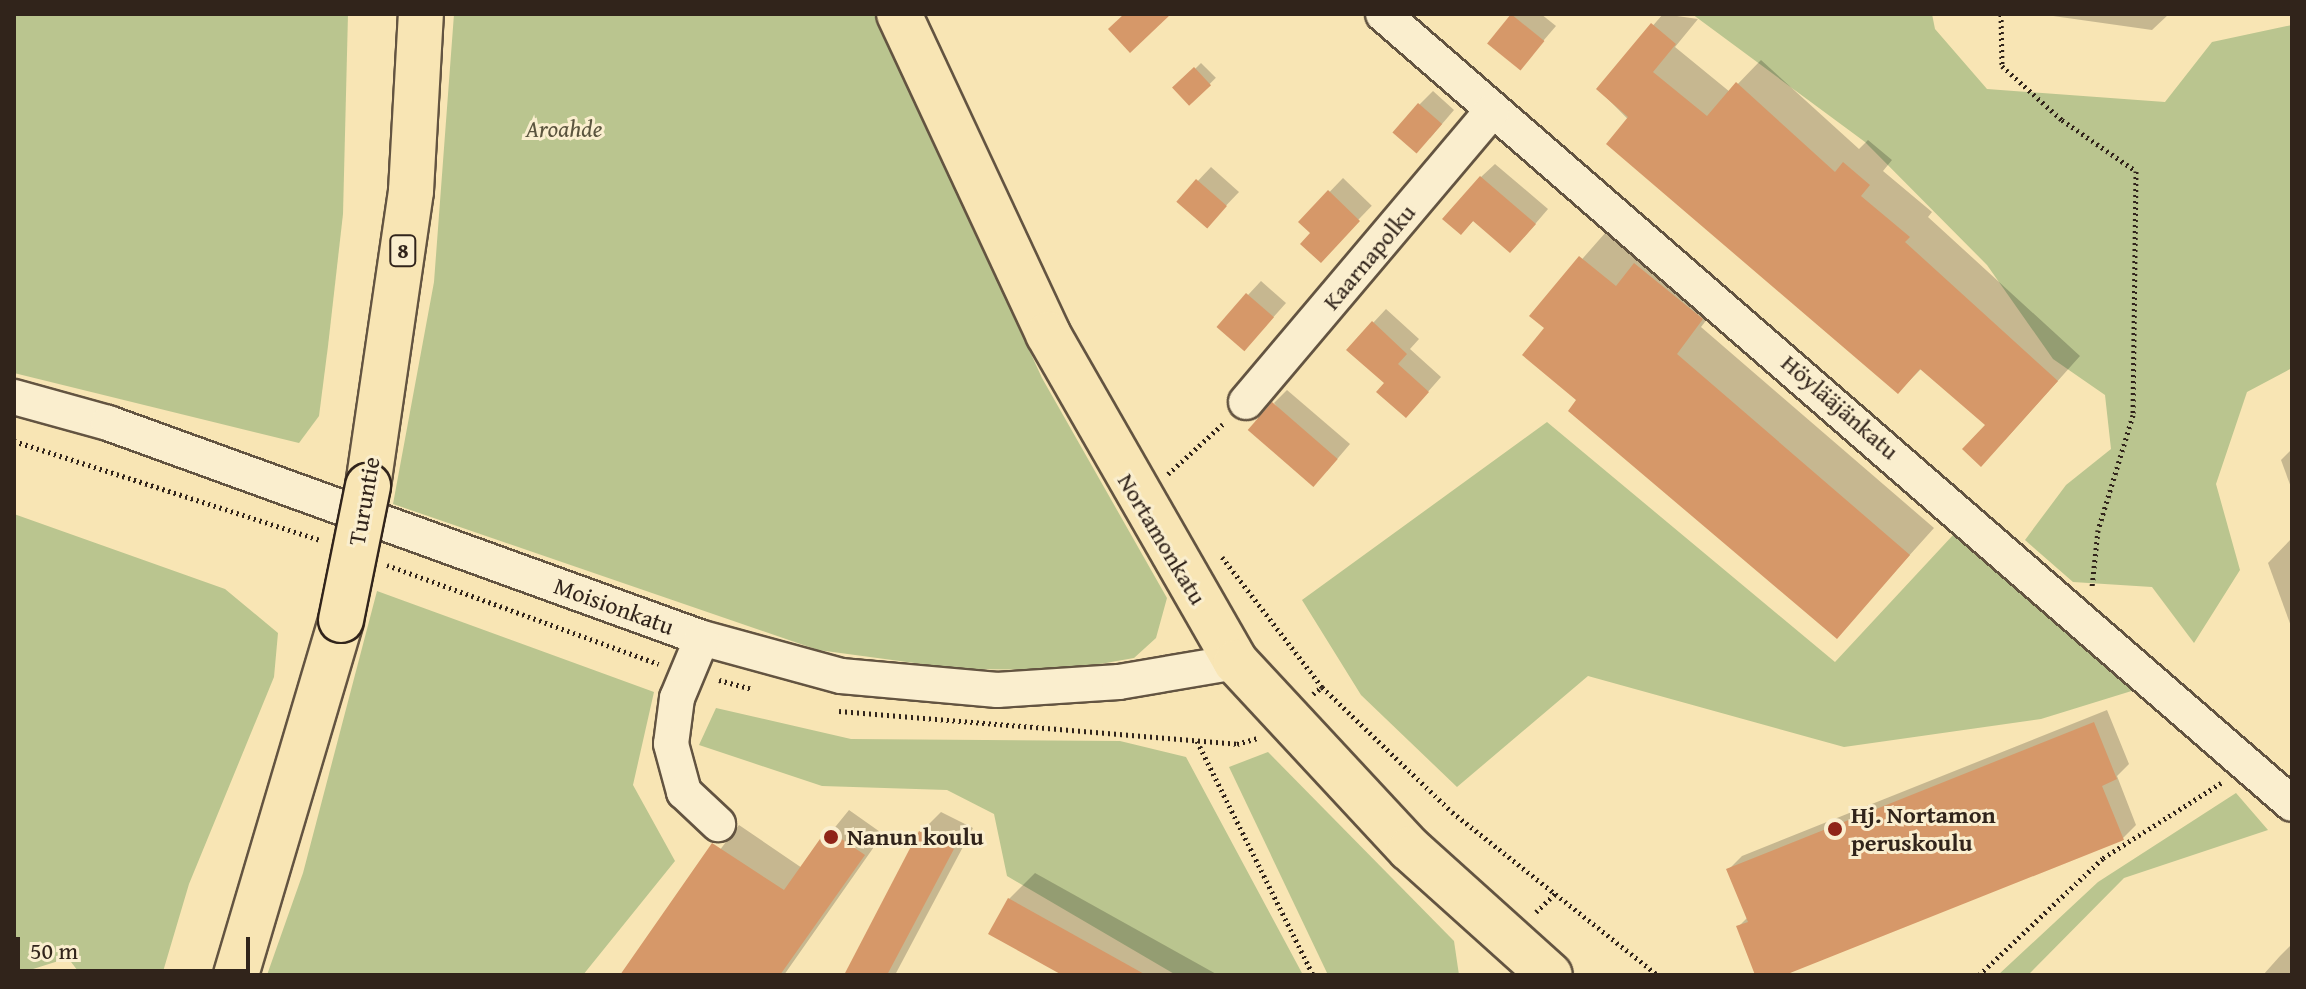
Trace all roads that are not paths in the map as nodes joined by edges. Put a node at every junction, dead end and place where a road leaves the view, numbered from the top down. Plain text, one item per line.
1 (421, 14) edge
2 (899, 14) edge
3 (1383, 14) edge
4 (1492, 111) junction
5 (14, 397) edge
6 (1246, 402) road end
7 (702, 638) junction
8 (1236, 662) junction
9 (2292, 804) edge
10 (718, 824) dead end
11 (236, 975) edge
12 (1550, 975) edge

1 - 11 main road, Turuntie / 8, bridge
2 - 8 main road, Nortamonkatu
3 - 4 street, Höylääjänkatu
4 - 6 street, Kaarnapolku
4 - 9 street, Höylääjänkatu
5 - 7 street, Moisionkatu
7 - 8 street, Moisionkatu
7 - 10 street
8 - 12 main road, Nortamonkatu

